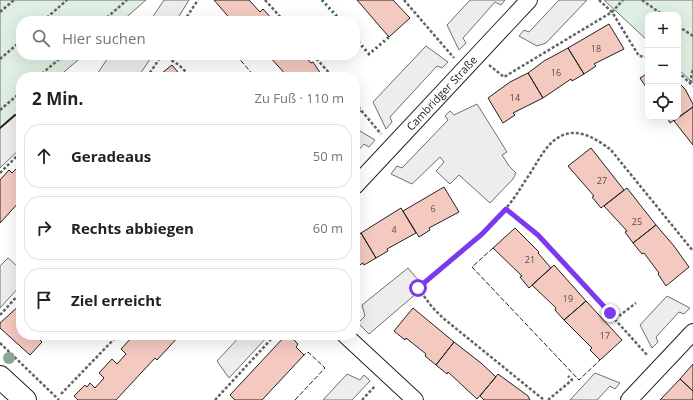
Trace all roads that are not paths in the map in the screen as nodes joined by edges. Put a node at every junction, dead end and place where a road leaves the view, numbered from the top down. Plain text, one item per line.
1 (529, 0) edge
2 (360, 181) edge
3 (693, 332) edge
4 (350, 340) edge
5 (0, 377) edge
6 (25, 400) edge
7 (415, 400) edge
8 (629, 400) edge

1 - 2 street, Cambridger Straße
3 - 8 street
4 - 7 street
5 - 6 main road

